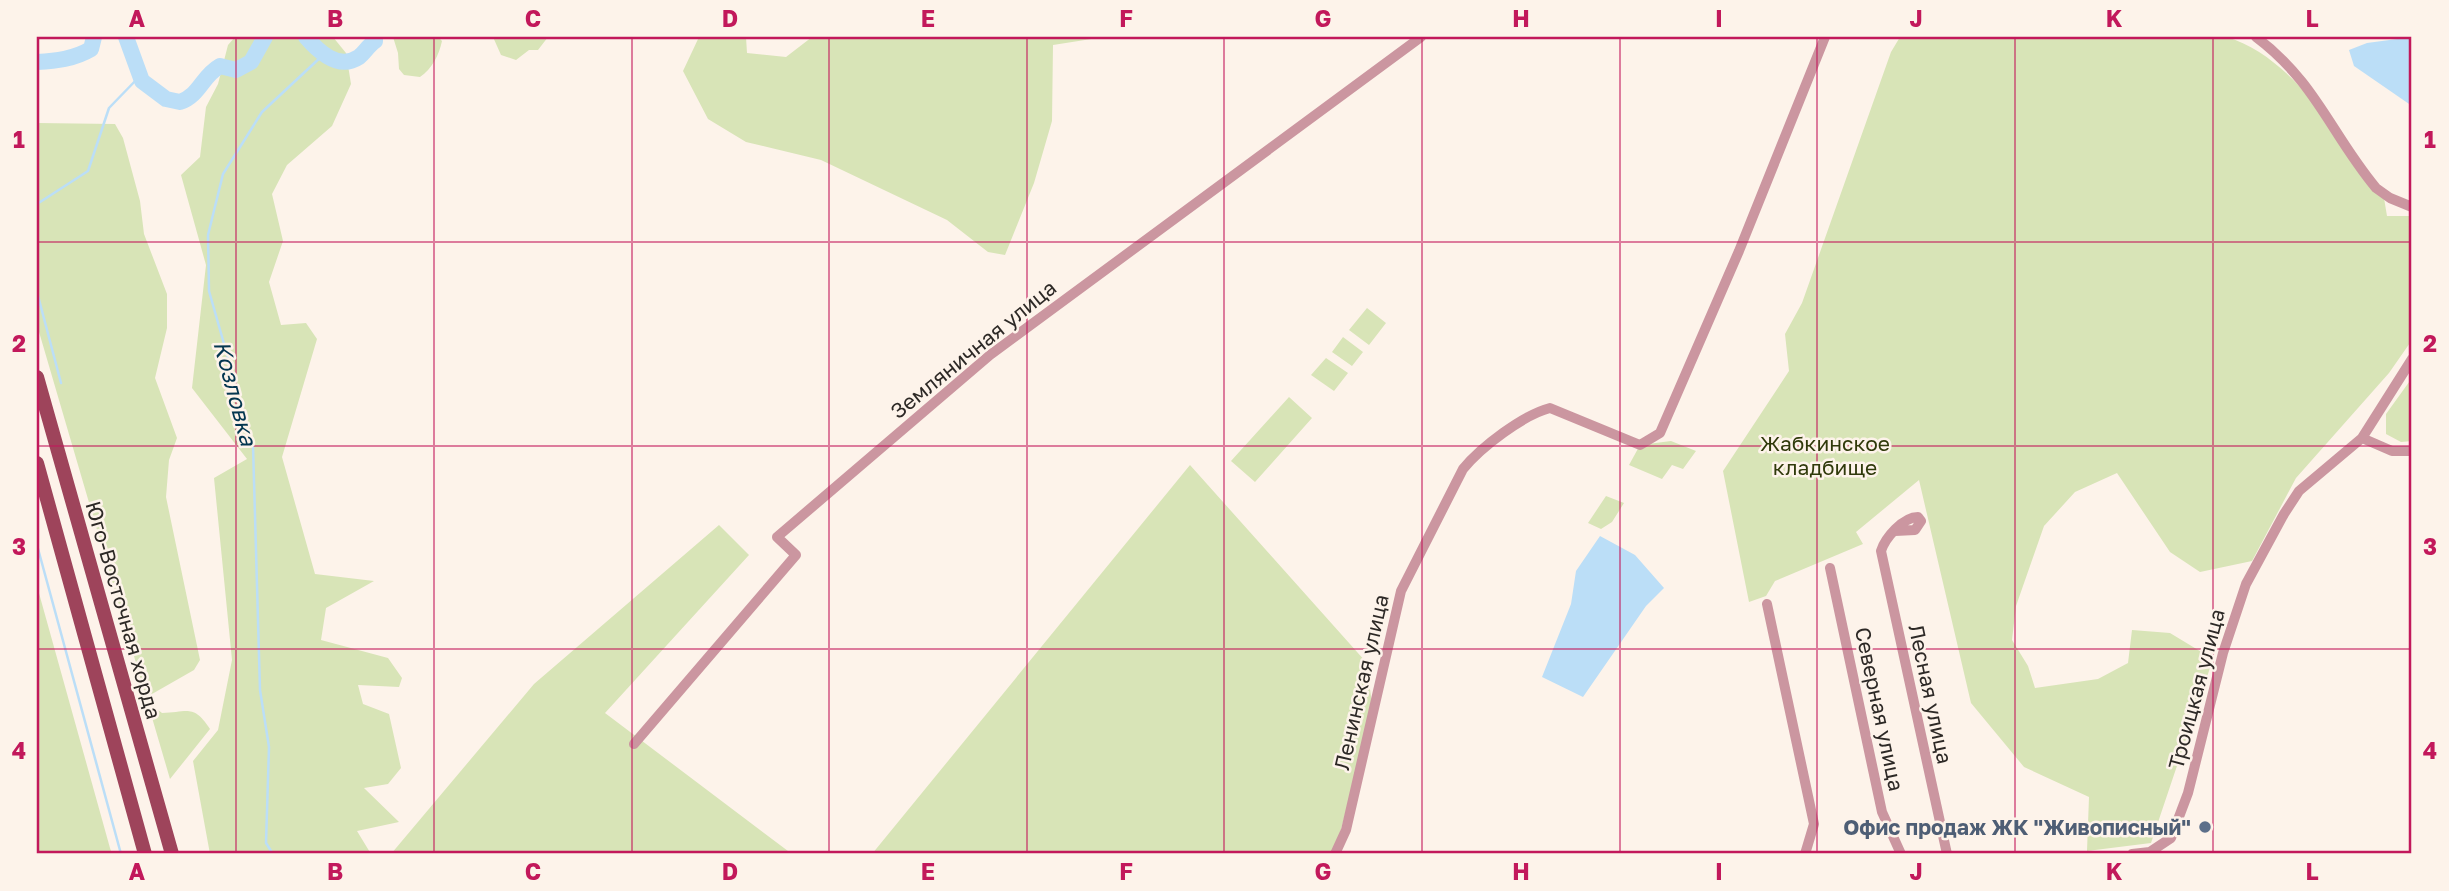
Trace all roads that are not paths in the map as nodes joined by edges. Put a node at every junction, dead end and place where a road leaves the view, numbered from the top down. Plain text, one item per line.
1 (1421, 37) edge
2 (1825, 37) edge
3 (2256, 37) edge
4 (2412, 207) edge
5 (2412, 359) edge
6 (37, 377) edge
7 (2362, 438) junction
8 (2412, 451) edge
9 (37, 463) edge
10 (1895, 531) dead end
11 (1830, 568) dead end
12 (1767, 604) dead end
13 (634, 744) dead end
14 (145, 854) edge
15 (172, 854) edge
16 (1335, 854) edge
17 (1805, 854) edge
18 (1901, 854) edge
19 (1947, 854) edge
20 (2132, 854) edge

1 - 13 street, Земляничная улица
2 - 16 street, Ленинская улица
3 - 4 street
5 - 7 street
6 - 15 main road, Юго-Восточная хорда
7 - 8 street
7 - 20 street, Троицкая улица
9 - 14 main road, Юго-Восточная хорда
10 - 19 street, Лесная улица
11 - 18 street, Северная улица
12 - 17 street

